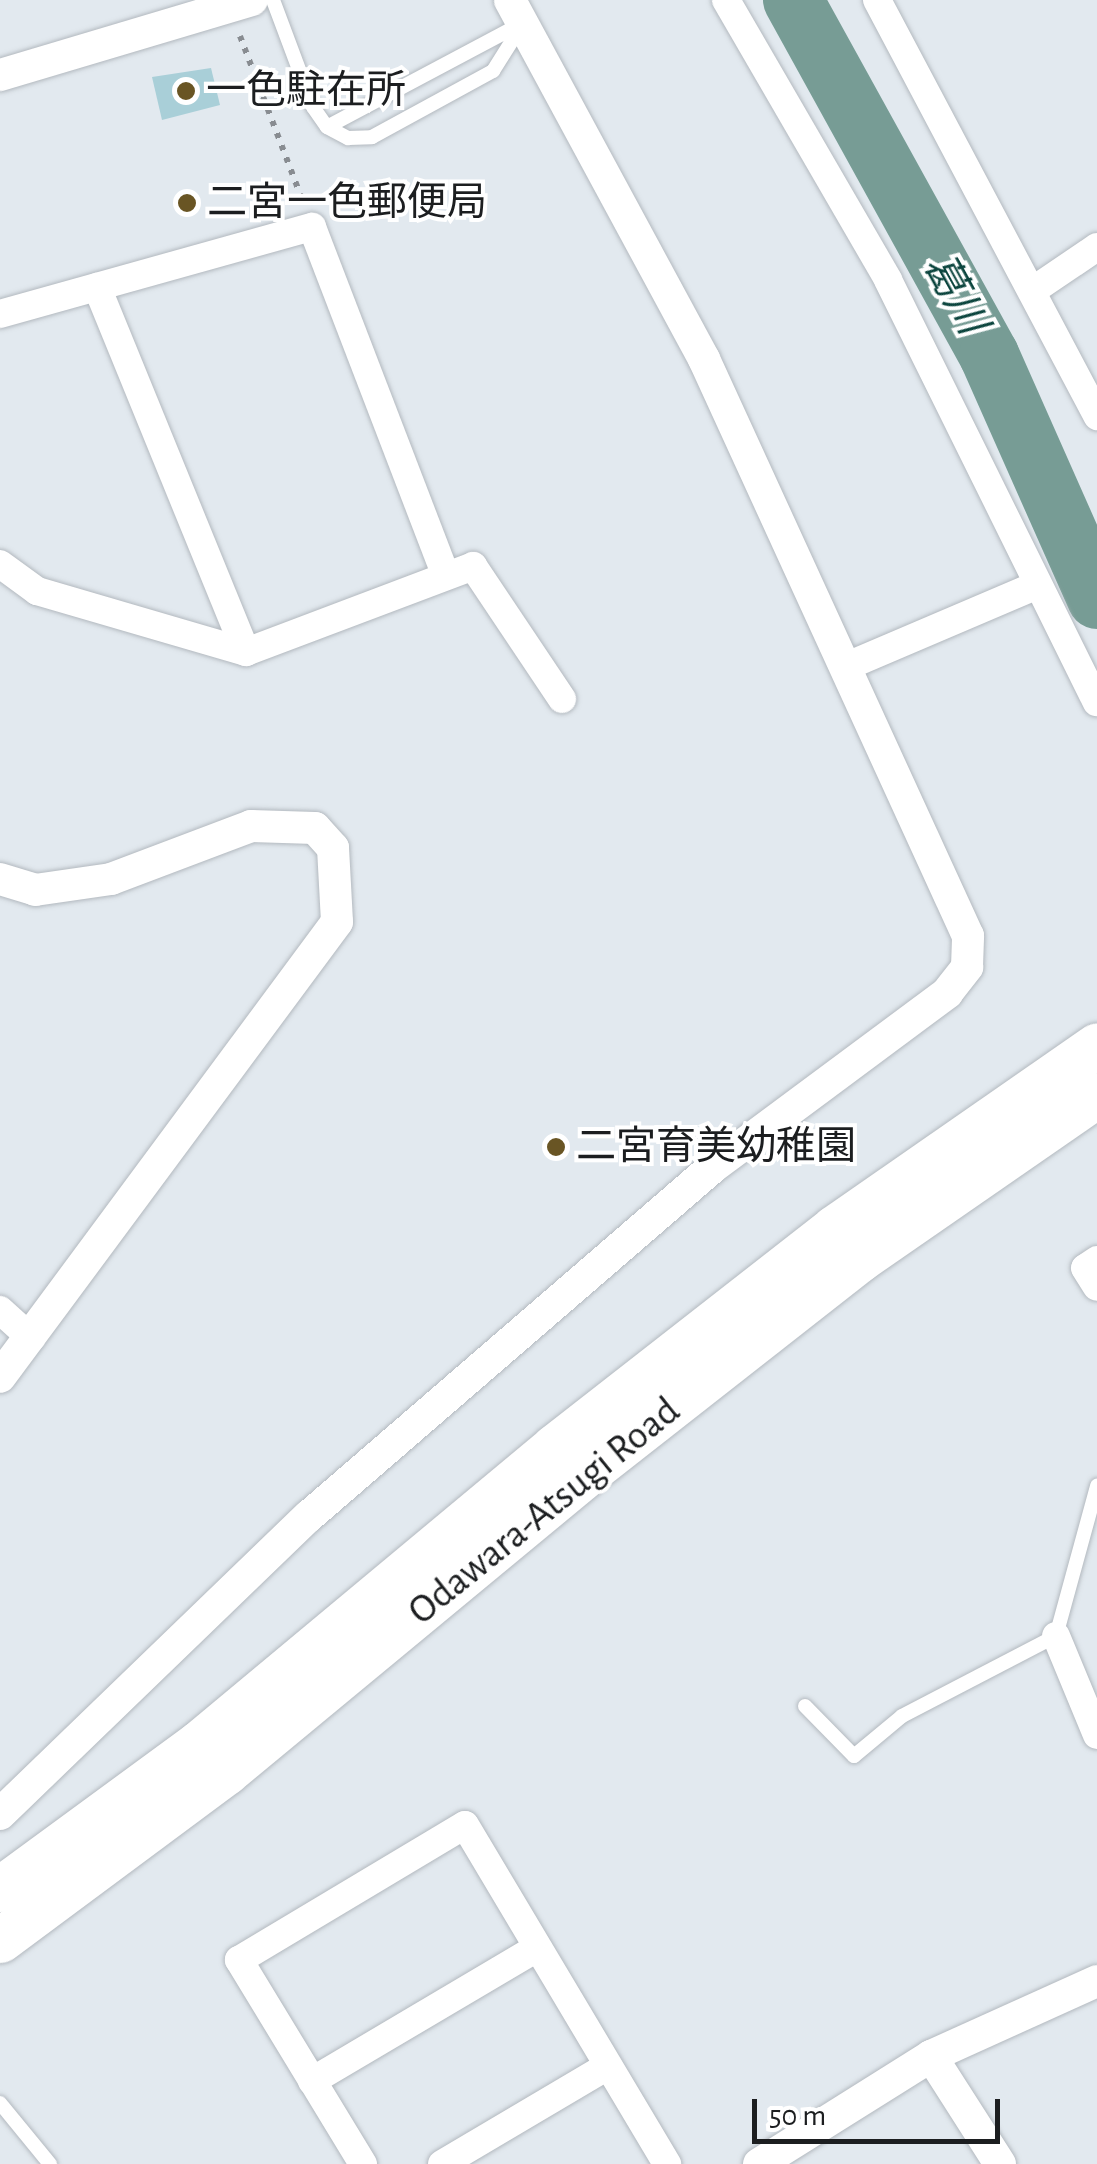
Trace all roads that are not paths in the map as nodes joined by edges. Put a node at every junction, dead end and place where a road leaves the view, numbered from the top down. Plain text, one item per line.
1 (273, 0) edge
2 (726, 0) edge
3 (876, 0) edge
4 (241, 4) edge
5 (516, 12) edge
6 (0, 74) edge
7 (328, 127) junction
8 (1097, 247) edge
9 (97, 287) junction
10 (1035, 289) junction
11 (0, 314) edge
12 (1097, 416) edge
13 (0, 564) edge
14 (445, 573) junction
15 (1037, 585) junction
16 (246, 652) junction
17 (845, 667) junction
18 (562, 699) dead end
19 (1097, 702) edge
20 (0, 880) edge
21 (1097, 1045) edge
22 (1097, 1095) edge
23 (1097, 1260) edge
24 (1097, 1288) edge
25 (0, 1310) edge
26 (32, 1338) junction
27 (0, 1377) edge
28 (1097, 1486) edge
29 (1056, 1636) junction
30 (805, 1706) dead end
31 (1097, 1735) edge
32 (0, 1814) edge
33 (85, 1856) junction
34 (0, 1890) edge
35 (0, 1940) edge
36 (538, 1948) junction
37 (1097, 1981) edge
38 (931, 2056) junction
39 (608, 2066) junction
40 (312, 2081) junction
41 (0, 2103) edge
42 (50, 2164) edge
43 (363, 2164) edge
44 (442, 2164) edge
45 (666, 2164) edge
46 (759, 2164) edge
47 (1000, 2164) edge

1 - 7 lane
2 - 15 street
3 - 10 street
4 - 6 street
5 - 7 lane
5 - 7 lane
5 - 17 street
8 - 10 street
9 - 11 street
9 - 14 street
9 - 16 street
10 - 12 street
13 - 16 street
14 - 16 street
14 - 18 street
15 - 17 street
15 - 19 street
17 - 32 street
20 - 26 street
21 - 33 highway, Odawara-Atsugi Road
22 - 33 highway, Odawara-Atsugi Road
23 - 24 street
25 - 26 street
26 - 27 street
28 - 29 lane
29 - 30 lane
29 - 31 street
33 - 34 highway, Odawara-Atsugi Road
33 - 35 highway, Odawara-Atsugi Road
36 - 39 street
36 - 40 street
36 - 40 street
37 - 38 street
38 - 46 street
38 - 47 street
39 - 44 street
39 - 45 street
40 - 43 street
41 - 42 lane

